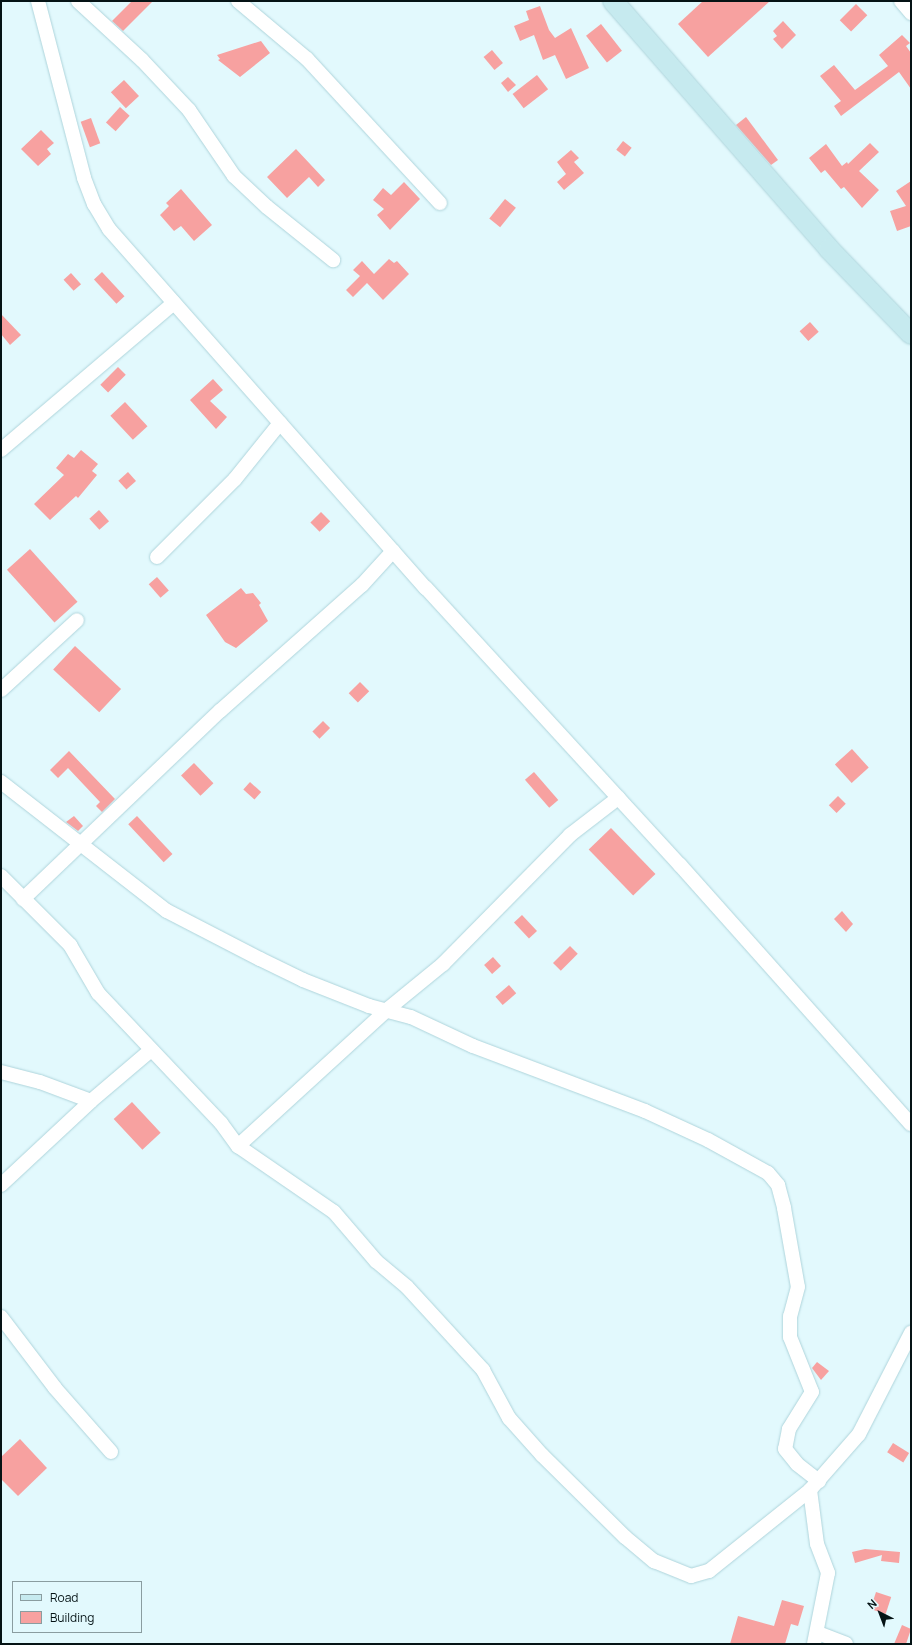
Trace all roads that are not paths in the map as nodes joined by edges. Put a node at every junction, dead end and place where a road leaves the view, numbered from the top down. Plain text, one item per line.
1 (38, 1) edge
2 (78, 1) edge
3 (238, 1) edge
4 (613, 1) edge
5 (901, 1) edge
6 (911, 13) edge
7 (440, 203) dead end
8 (333, 260) dead end
9 (174, 303) junction
10 (911, 334) edge
11 (280, 423) junction
12 (1, 450) edge
13 (393, 552) junction
14 (157, 557) dead end
15 (77, 620) dead end
16 (1, 690) edge
17 (1, 782) edge
18 (618, 798) junction
19 (82, 844) junction
20 (1, 876) edge
21 (23, 899) junction
22 (388, 1009) junction
23 (151, 1050) junction
24 (1, 1072) edge
25 (91, 1101) junction
26 (911, 1124) edge
27 (238, 1146) junction
28 (1, 1185) edge
29 (1, 1317) edge
30 (911, 1333) edge
31 (111, 1452) dead end
32 (815, 1486) junction
33 (816, 1638) edge
34 (846, 1644) edge

1 - 9 street
2 - 8 street
3 - 7 street
4 - 10 main road
5 - 6 street
9 - 11 street
9 - 12 street
11 - 13 street
11 - 14 street
13 - 18 street
13 - 19 street
15 - 16 street
17 - 19 street
18 - 22 street
18 - 26 street
19 - 21 street
19 - 22 street
20 - 21 street
21 - 23 street
22 - 27 street
22 - 32 street
23 - 25 street
23 - 27 street
24 - 25 street
25 - 28 street
27 - 32 street
29 - 31 street
30 - 32 street
32 - 33 street
33 - 34 street

